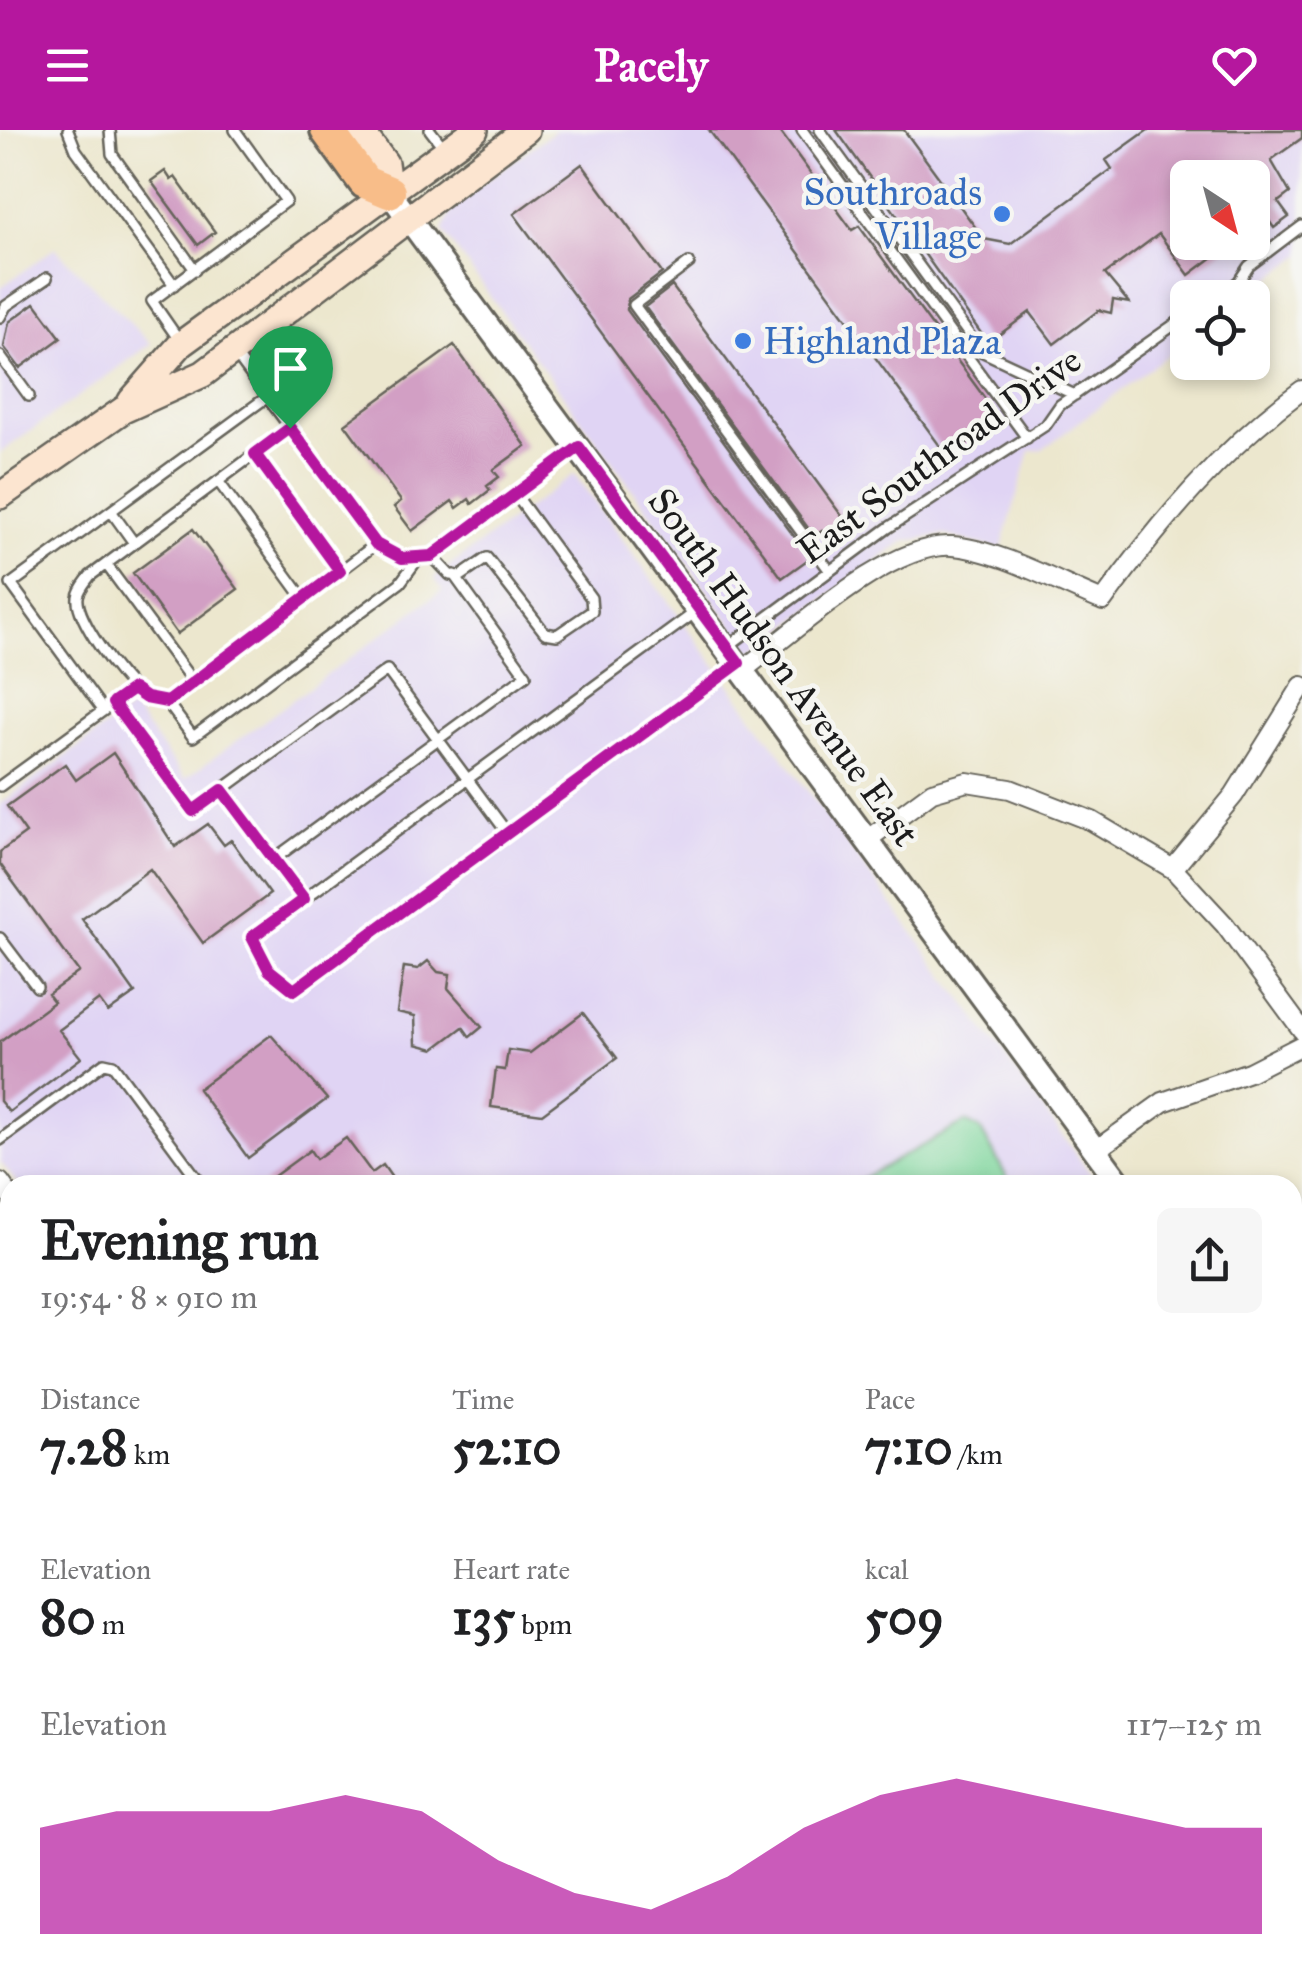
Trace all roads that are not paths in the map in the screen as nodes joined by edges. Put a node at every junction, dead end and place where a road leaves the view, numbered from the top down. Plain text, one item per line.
1 (68, 130) edge
2 (110, 130) edge
3 (235, 130) edge
4 (328, 130) edge
5 (360, 130) edge
6 (475, 130) edge
7 (526, 130) edge
8 (802, 130) edge
9 (820, 130) edge
10 (438, 140) edge
11 (389, 192) junction
12 (411, 220) junction
13 (1302, 226) edge
14 (689, 263) dead end
15 (195, 270) junction
16 (47, 278) dead end
17 (1236, 280) edge
18 (174, 286) junction
19 (0, 317) edge
20 (1170, 328) edge
21 (181, 344) junction
22 (234, 351) junction
23 (0, 356) edge
24 (1302, 390) edge
25 (1074, 395) junction
26 (29, 396) dead end
27 (267, 396) junction
28 (124, 410) junction
29 (290, 428) junction
30 (1027, 438) junction
31 (579, 447) junction
32 (255, 454) junction
33 (218, 481) junction
34 (515, 494) junction
35 (0, 496) edge
36 (111, 511) junction
37 (134, 544) junction
38 (376, 544) junction
39 (432, 556) junction
40 (417, 560) junction
41 (106, 564) junction
42 (340, 571) junction
43 (830, 571) junction
44 (454, 576) junction
45 (304, 599) junction
46 (700, 609) junction
47 (737, 660) junction
48 (194, 682) junction
49 (1302, 686) edge
50 (133, 689) junction
51 (167, 702) junction
52 (113, 703) junction
53 (103, 710) junction
54 (438, 740) junction
55 (468, 779) junction
56 (0, 786) edge
57 (222, 790) junction
58 (508, 834) junction
59 (868, 839) junction
60 (274, 859) junction
61 (1173, 869) junction
62 (304, 899) junction
63 (0, 938) edge
64 (36, 987) dead end
65 (1302, 1030) edge
66 (1302, 1045) edge
67 (0, 1140) edge
68 (1096, 1150) junction
69 (195, 1175) edge
70 (1114, 1175) edge

1 - 18 lane
2 - 15 lane
3 - 15 lane
4 - 11 highway
5 - 11 main road
6 - 10 main road
7 - 12 main road
8 - 30 lane
9 - 25 lane
10 - 11 main road
11 - 12 street, South Hudson Avenue East
11 - 21 main road
12 - 22 main road
12 - 31 street, South Hudson Avenue East
13 - 17 lane
14 - 43 lane
15 - 18 lane
16 - 19 lane
18 - 21 lane
20 - 25 lane, East Southroad Drive
21 - 28 main road
22 - 27 lane
22 - 28 main road
23 - 26 lane
24 - 47 street
25 - 30 lane, East Southroad Drive
27 - 29 lane
27 - 36 lane
28 - 35 main road
29 - 32 lane
29 - 38 lane
30 - 43 lane, East Southroad Drive
31 - 34 lane
31 - 46 street, South Hudson Avenue East
32 - 33 lane
32 - 42 lane
33 - 37 lane
33 - 45 lane
34 - 39 lane
34 - 44 lane
36 - 37 lane
36 - 53 lane
37 - 41 lane
38 - 40 lane
38 - 42 lane
39 - 40 lane
39 - 44 lane
40 - 51 lane
41 - 48 lane
41 - 50 lane
42 - 45 lane
43 - 47 lane, East Southroad Drive
44 - 54 lane
45 - 48 lane
46 - 47 street, South Hudson Avenue East
46 - 55 lane
47 - 58 lane, East Southroad Drive
47 - 59 street, South Hudson Avenue East
48 - 51 lane
49 - 61 street
50 - 51 lane
50 - 52 lane
52 - 53 lane
52 - 57 lane
53 - 56 lane
54 - 55 lane
54 - 57 lane
54 - 60 lane
55 - 58 lane
55 - 62 lane
57 - 60 lane
58 - 62 lane, East Southroad Drive
59 - 61 street
59 - 68 street, South Hudson Avenue East
60 - 62 lane
61 - 65 street
63 - 64 lane
66 - 68 street
67 - 69 lane
68 - 70 street, South Hudson Avenue East

